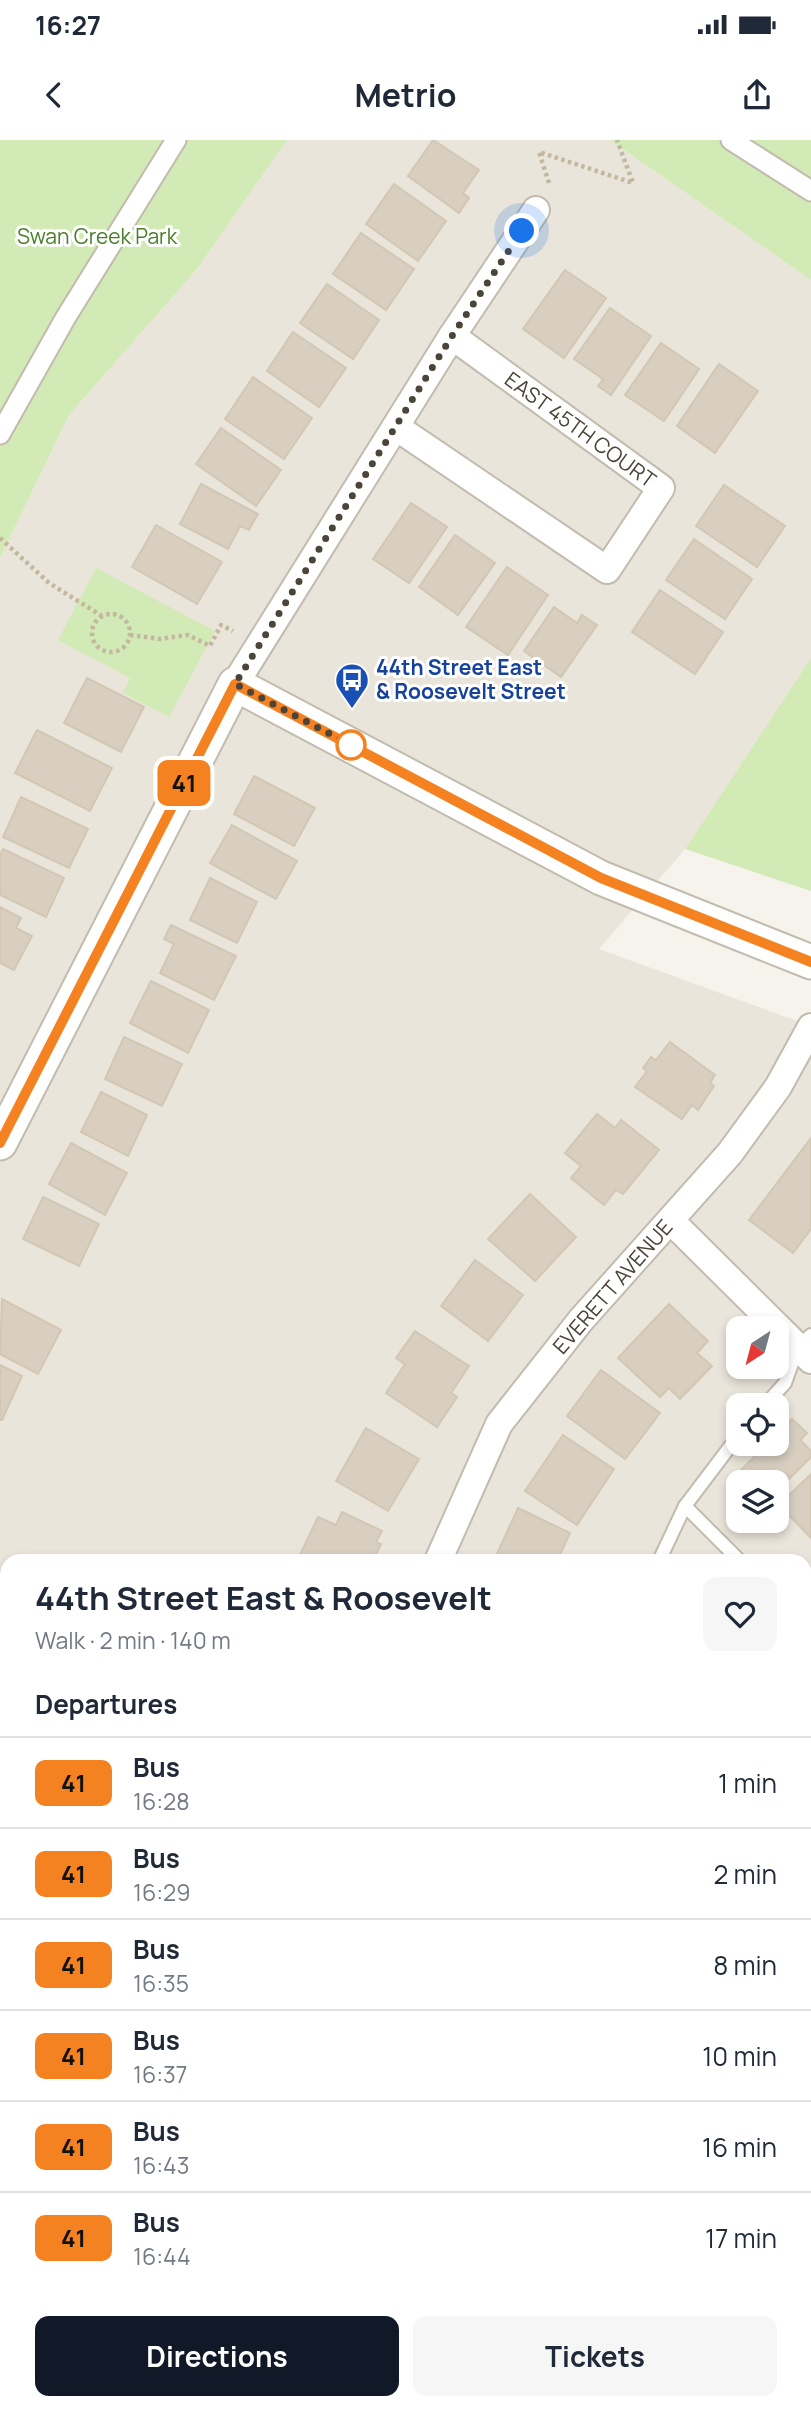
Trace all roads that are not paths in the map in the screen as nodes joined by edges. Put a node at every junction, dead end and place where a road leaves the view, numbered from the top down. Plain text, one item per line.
1 (176, 140) edge
2 (731, 140) edge
3 (811, 191) edge
4 (536, 210) road end
5 (452, 336) junction
6 (396, 427) junction
7 (0, 434) edge
8 (235, 684) junction
9 (811, 962) edge
10 (811, 1027) edge
11 (0, 1143) edge
12 (671, 1221) junction
13 (807, 1347) edge
14 (776, 1393) edge
15 (726, 1452) edge
16 (685, 1506) junction
17 (441, 1554) edge
18 (662, 1554) edge
19 (733, 1554) edge

1 - 7 street
2 - 3 street
4 - 5 street
5 - 6 street
5 - 6 street, EAST 45TH COURT
6 - 8 street
8 - 9 street
8 - 11 street
10 - 12 street, EVERETT AVENUE
12 - 13 street
12 - 17 street, EVERETT AVENUE
13 - 14 lane
15 - 16 lane
16 - 18 lane
16 - 19 lane

